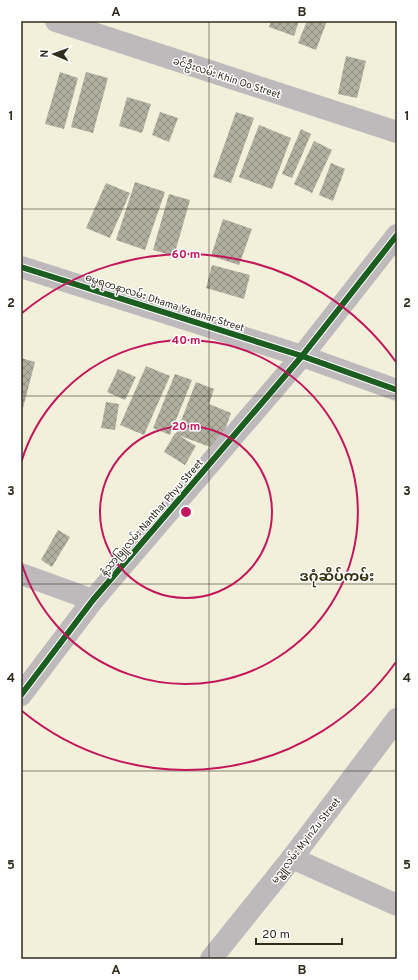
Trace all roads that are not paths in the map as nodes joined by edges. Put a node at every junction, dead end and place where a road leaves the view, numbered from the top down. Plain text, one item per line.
1 (56, 21) edge
2 (397, 132) edge
3 (397, 235) edge
4 (21, 266) edge
5 (302, 356) junction
6 (397, 390) edge
7 (21, 574) edge
8 (93, 600) junction
9 (21, 695) edge
10 (397, 719) edge
11 (292, 858) junction
12 (397, 905) edge
13 (211, 959) edge

1 - 2 street, ခင်ဦးလမ်း Khin Oo Street
3 - 5 street, နံ့သာဖြူလမ်း Nanthar Phyu Street
4 - 5 street, ဓမ္မရတနာလမ်း Dhama Yadanar Street
5 - 6 street, ဓမ္မရတနာလမ်း Dhama Yadanar Street
5 - 8 street, နံ့သာဖြူလမ်း Nanthar Phyu Street
7 - 8 street
8 - 9 street, နံ့သာဖြူလမ်း Nanthar Phyu Street
10 - 11 street, မဥ္ဇူလမ်း MyinZu Street
11 - 12 street
11 - 13 street, မဥ္ဇူလမ်း MyinZu Street

